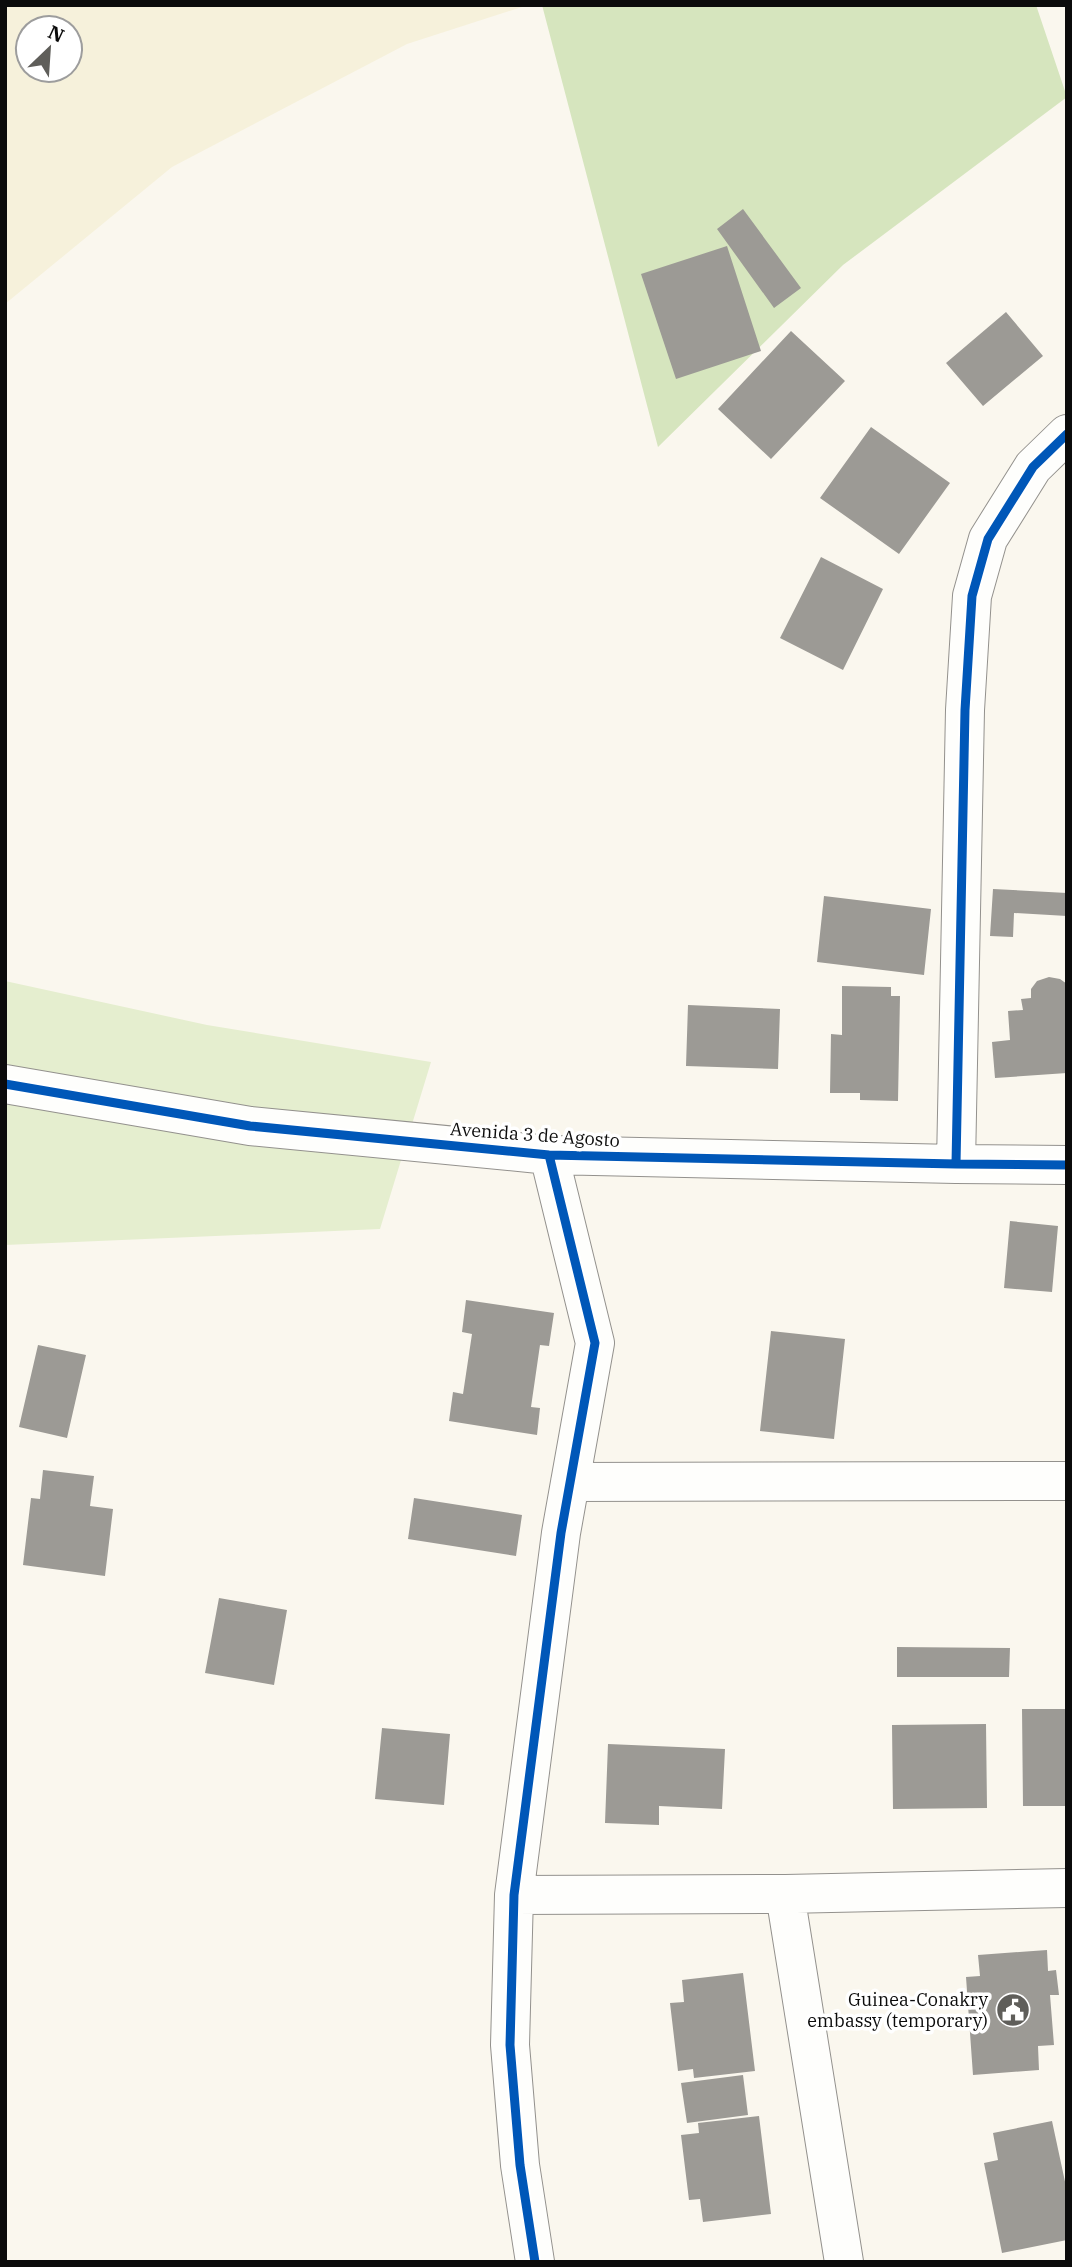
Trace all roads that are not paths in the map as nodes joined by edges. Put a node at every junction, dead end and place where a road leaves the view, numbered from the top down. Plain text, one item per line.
1 (1067, 434) edge
2 (5, 1084) edge
3 (549, 1155) junction
4 (956, 1164) junction
5 (1067, 1165) edge
6 (1067, 1481) edge
7 (570, 1482) junction
8 (1067, 1888) edge
9 (785, 1894) junction
10 (514, 1895) junction
11 (535, 2262) edge
12 (844, 2262) edge

1 - 4 street
2 - 3 street, Avenida 3 de Agosto
3 - 4 street, Avenida 3 de Agosto
3 - 7 street
4 - 5 street, Avenida 3 de Agosto
6 - 7 street
7 - 10 street
8 - 9 street
9 - 10 street
9 - 12 street
10 - 11 street

